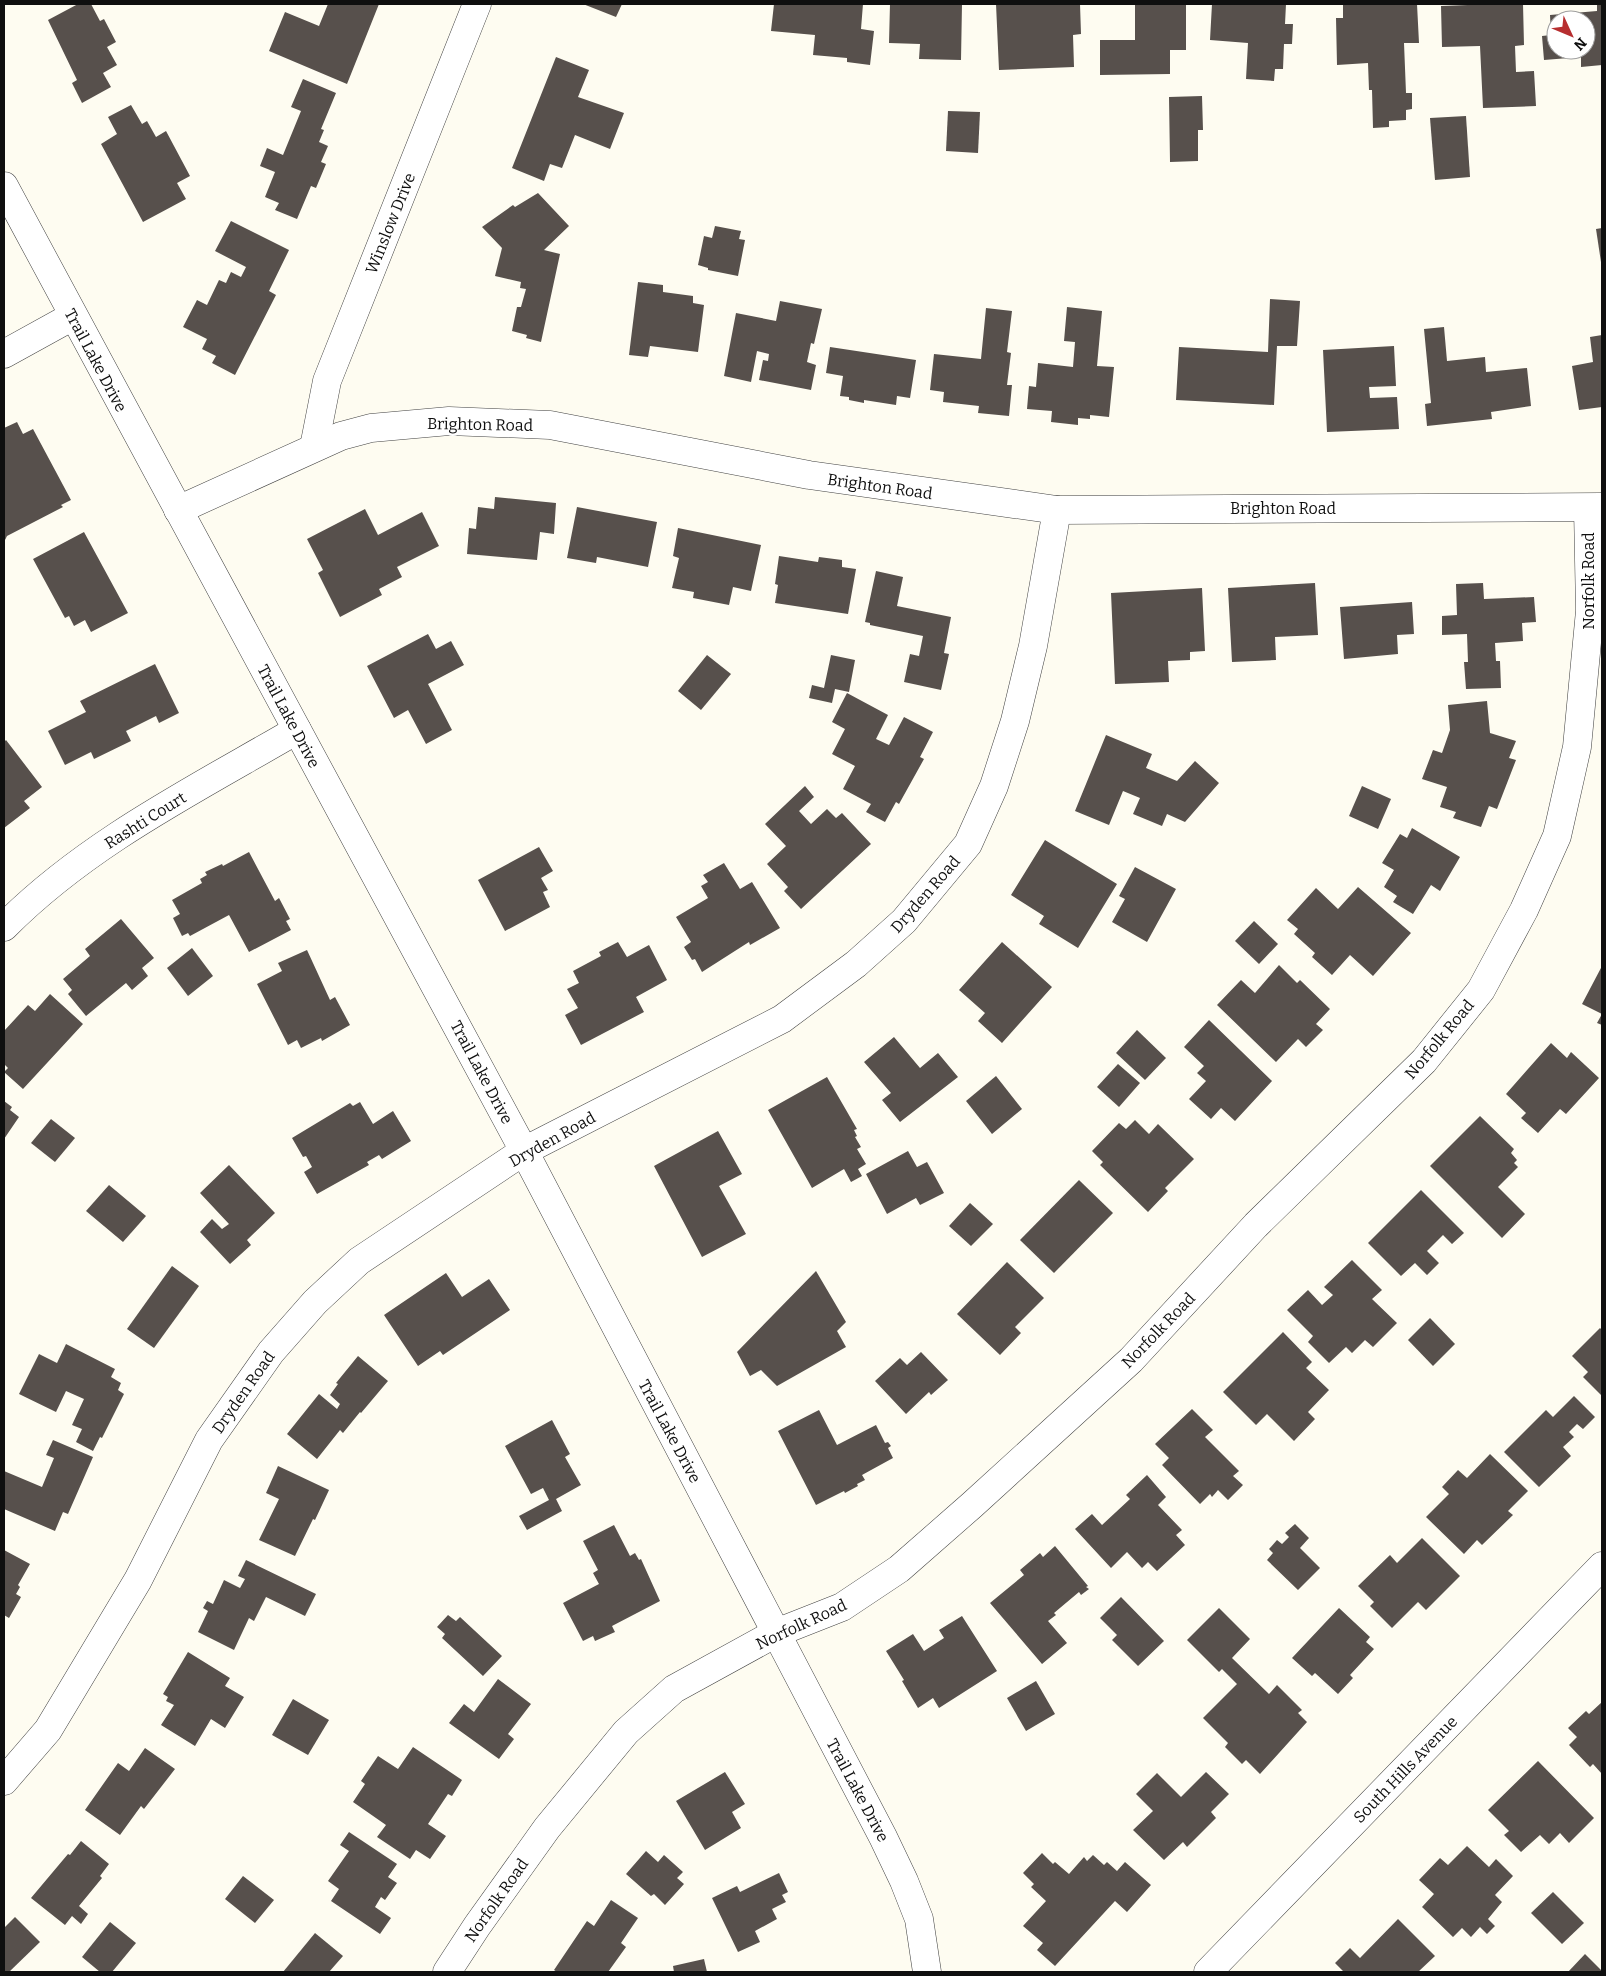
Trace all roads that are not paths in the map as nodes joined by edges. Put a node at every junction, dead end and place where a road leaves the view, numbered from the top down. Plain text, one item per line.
1 (478, 4) edge
2 (4, 186) edge
3 (73, 316) junction
4 (4, 354) edge
5 (314, 447) junction
6 (1595, 508) edge
7 (178, 510) junction
8 (1057, 510) junction
9 (297, 730) junction
10 (4, 927) edge
11 (524, 1152) junction
12 (1602, 1566) edge
13 (776, 1633) junction
14 (4, 1781) edge
15 (447, 1972) edge
16 (927, 1972) edge
17 (1208, 1972) edge

1 - 5 street, Winslow Drive
2 - 3 street, Trail Lake Drive
3 - 4 street
3 - 7 street, Trail Lake Drive
5 - 7 street, Brighton Road
5 - 8 street, Brighton Road
6 - 8 street, Brighton Road
6 - 13 street, Norfolk Road
7 - 9 street, Trail Lake Drive
8 - 11 street, Dryden Road
9 - 10 street, Rashti Court
9 - 11 street, Trail Lake Drive
11 - 13 street, Trail Lake Drive
11 - 14 street, Dryden Road
12 - 17 street, South Hills Avenue
13 - 15 street, Norfolk Road
13 - 16 street, Trail Lake Drive

